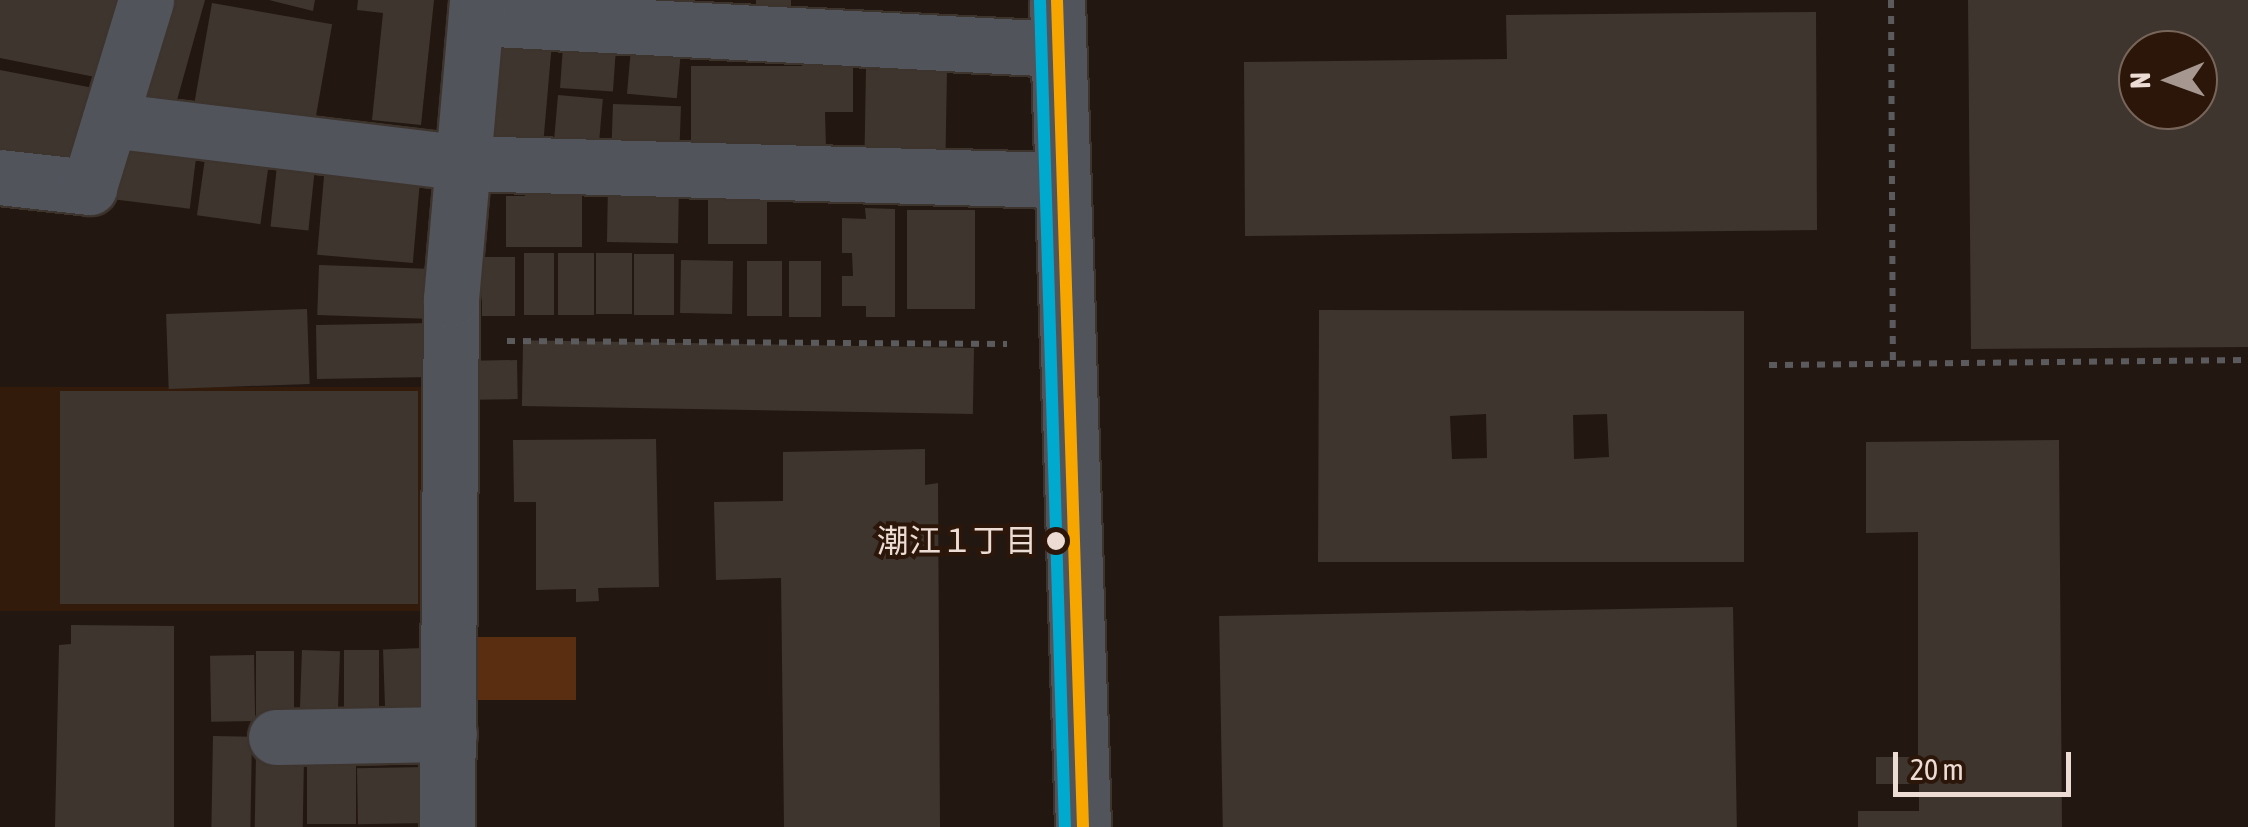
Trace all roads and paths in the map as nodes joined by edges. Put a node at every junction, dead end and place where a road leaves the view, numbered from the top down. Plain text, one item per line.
1 (146, 0) edge
2 (1892, 0) edge
3 (477, 9) edge
4 (1057, 24) edge
5 (110, 120) junction
6 (464, 163) junction
7 (0, 177) edge
8 (1058, 180) junction
9 (451, 340) junction
10 (1007, 344) dead end
11 (2248, 360) edge
12 (1893, 362) junction
13 (1769, 366) dead end
14 (449, 734) junction
15 (276, 736) dead end
16 (447, 827) edge
17 (1083, 827) edge

1 - 5 street
2 - 12 path
3 - 4 street
3 - 6 street
4 - 8 street
5 - 6 street
5 - 7 street
6 - 8 street
6 - 9 street
8 - 17 street
9 - 10 path
9 - 14 street
11 - 12 path
12 - 13 path
14 - 15 street
14 - 16 street

